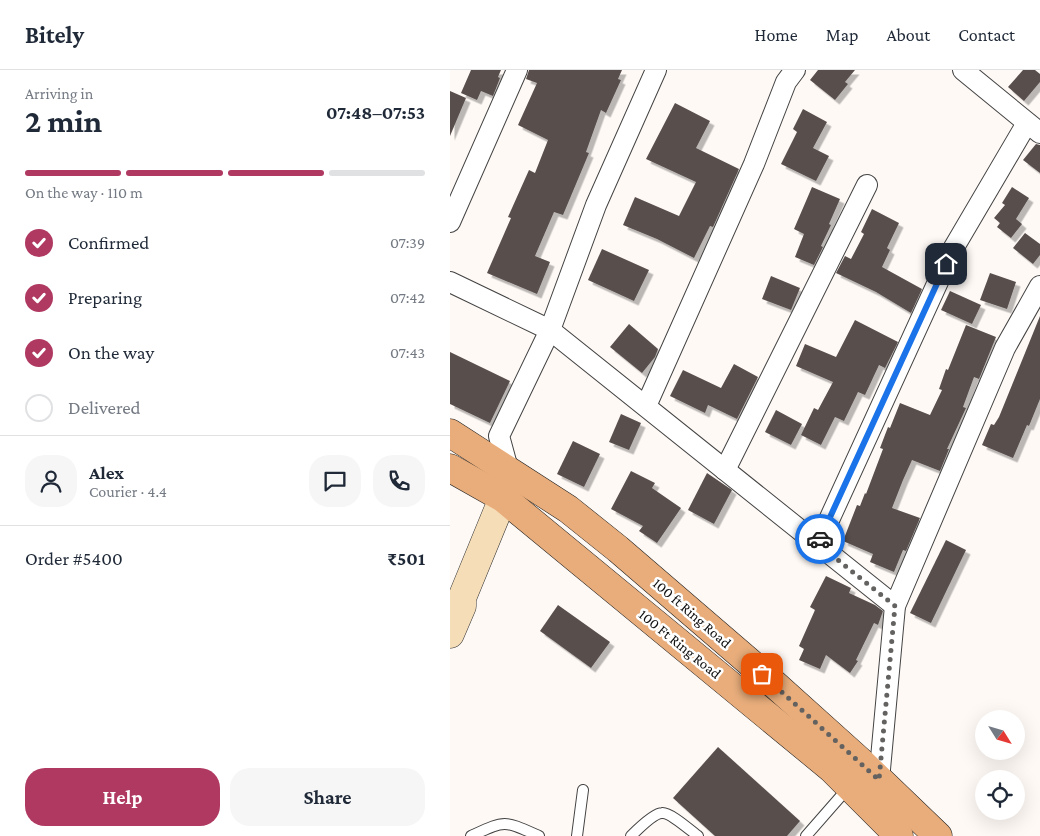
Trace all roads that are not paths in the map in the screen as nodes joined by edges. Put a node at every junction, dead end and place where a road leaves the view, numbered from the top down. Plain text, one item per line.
1 (517, 70) edge
2 (656, 70) edge
3 (795, 70) edge
4 (963, 70) edge
5 (1034, 128) edge
6 (867, 185) dead end
7 (450, 222) edge
8 (450, 282) edge
9 (1040, 286) edge
10 (550, 330) junction
11 (646, 406) junction
12 (450, 432) edge
13 (450, 468) edge
14 (508, 470) junction
15 (725, 470) junction
16 (503, 498) junction
17 (818, 544) junction
18 (456, 598) edge
19 (895, 606) junction
20 (450, 634) edge
21 (865, 789) junction
22 (583, 790) dead end
23 (470, 836) edge
24 (539, 836) edge
25 (577, 836) edge
26 (630, 836) edge
27 (698, 836) edge
28 (806, 836) edge
29 (899, 836) edge
30 (938, 836) edge

1 - 7 street
2 - 10 street
3 - 11 street
4 - 5 street
5 - 17 street
6 - 15 street
8 - 10 street
9 - 19 street
10 - 11 street
10 - 14 street
11 - 15 street
12 - 14 main road, 100 ft Ring Road
13 - 16 main road, 100 Ft Ring Road
14 - 16 main road
14 - 21 main road, 100 ft Ring Road
15 - 17 street
16 - 18 main road
16 - 21 main road, 100 Ft Ring Road
17 - 19 street
18 - 20 main road
19 - 21 street
21 - 28 lane
21 - 29 main road, 100 Ft Ring Road
21 - 30 main road, 100 ft Ring Road
22 - 25 lane
23 - 24 lane
26 - 27 lane

